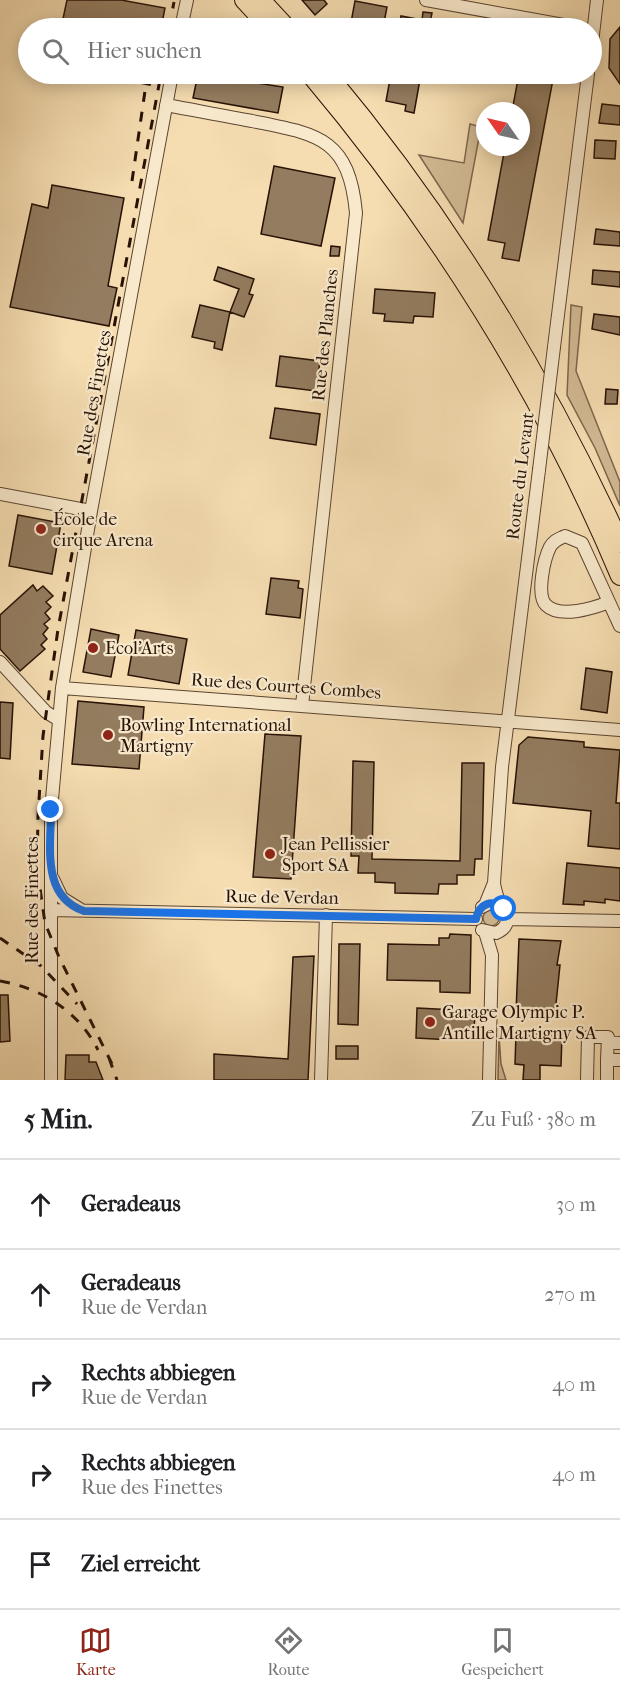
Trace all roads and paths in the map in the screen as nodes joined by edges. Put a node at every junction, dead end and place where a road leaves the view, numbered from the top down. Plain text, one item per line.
1 (187, 0) edge
2 (244, 0) edge
3 (261, 0) edge
4 (426, 0) edge
5 (597, 0) edge
6 (183, 18) edge
7 (261, 18) edge
8 (278, 18) edge
9 (525, 18) edge
10 (594, 18) edge
11 (170, 84) edge
12 (318, 84) edge
13 (335, 84) edge
14 (587, 84) edge
15 (166, 105) junction
16 (0, 494) edge
17 (91, 511) junction
18 (620, 543) edge
19 (620, 576) edge
20 (609, 602) junction
21 (620, 626) edge
22 (0, 662) edge
23 (62, 688) junction
24 (302, 705) junction
25 (59, 720) junction
26 (508, 720) junction
27 (620, 730) edge
28 (51, 874) junction
29 (494, 883) junction
30 (485, 905) junction
31 (500, 905) junction
32 (51, 910) junction
33 (87, 911) junction
34 (326, 915) junction
35 (476, 919) junction
36 (507, 919) junction
37 (620, 921) edge
38 (500, 931) junction
39 (485, 932) junction
40 (492, 955) junction
41 (614, 1042) edge
42 (614, 1060) edge
43 (51, 1080) edge
44 (321, 1080) edge
45 (489, 1080) edge
46 (587, 1080) edge
47 (607, 1080) edge

1 - 6 street
2 - 7 highway
3 - 8 highway
4 - 9 street
5 - 10 street
11 - 15 street, Rue des Finettes
12 - 19 highway
13 - 18 highway
14 - 26 street, Route du Levant, bridge
15 - 17 street, Rue des Finettes
15 - 24 street, Rue des Planches
16 - 17 street
17 - 23 street, Rue des Finettes
20 - 20 street
20 - 21 street
22 - 25 street
23 - 24 street, Rue des Courtes Combes
23 - 25 street, Rue des Finettes
24 - 26 street, Rue des Courtes Combes
25 - 28 street, Rue des Finettes
26 - 27 street, Rue des Courtes Combes
26 - 29 street, Route du Levant
28 - 32 street, Rue des Finettes
28 - 33 street, Rue de Verdan
29 - 30 street, Route du Levant
29 - 31 street, Route du Levant
30 - 31 street
30 - 35 street
31 - 36 street
32 - 33 street, Rue de Verdan
32 - 43 street, Rue des Finettes
33 - 34 street, Rue de Verdan
34 - 35 street, Rue de Verdan
34 - 44 street
35 - 39 street
36 - 37 street
36 - 38 street
38 - 39 street
38 - 40 street
39 - 40 street
40 - 45 street
41 - 42 street
41 - 46 street
42 - 47 street

